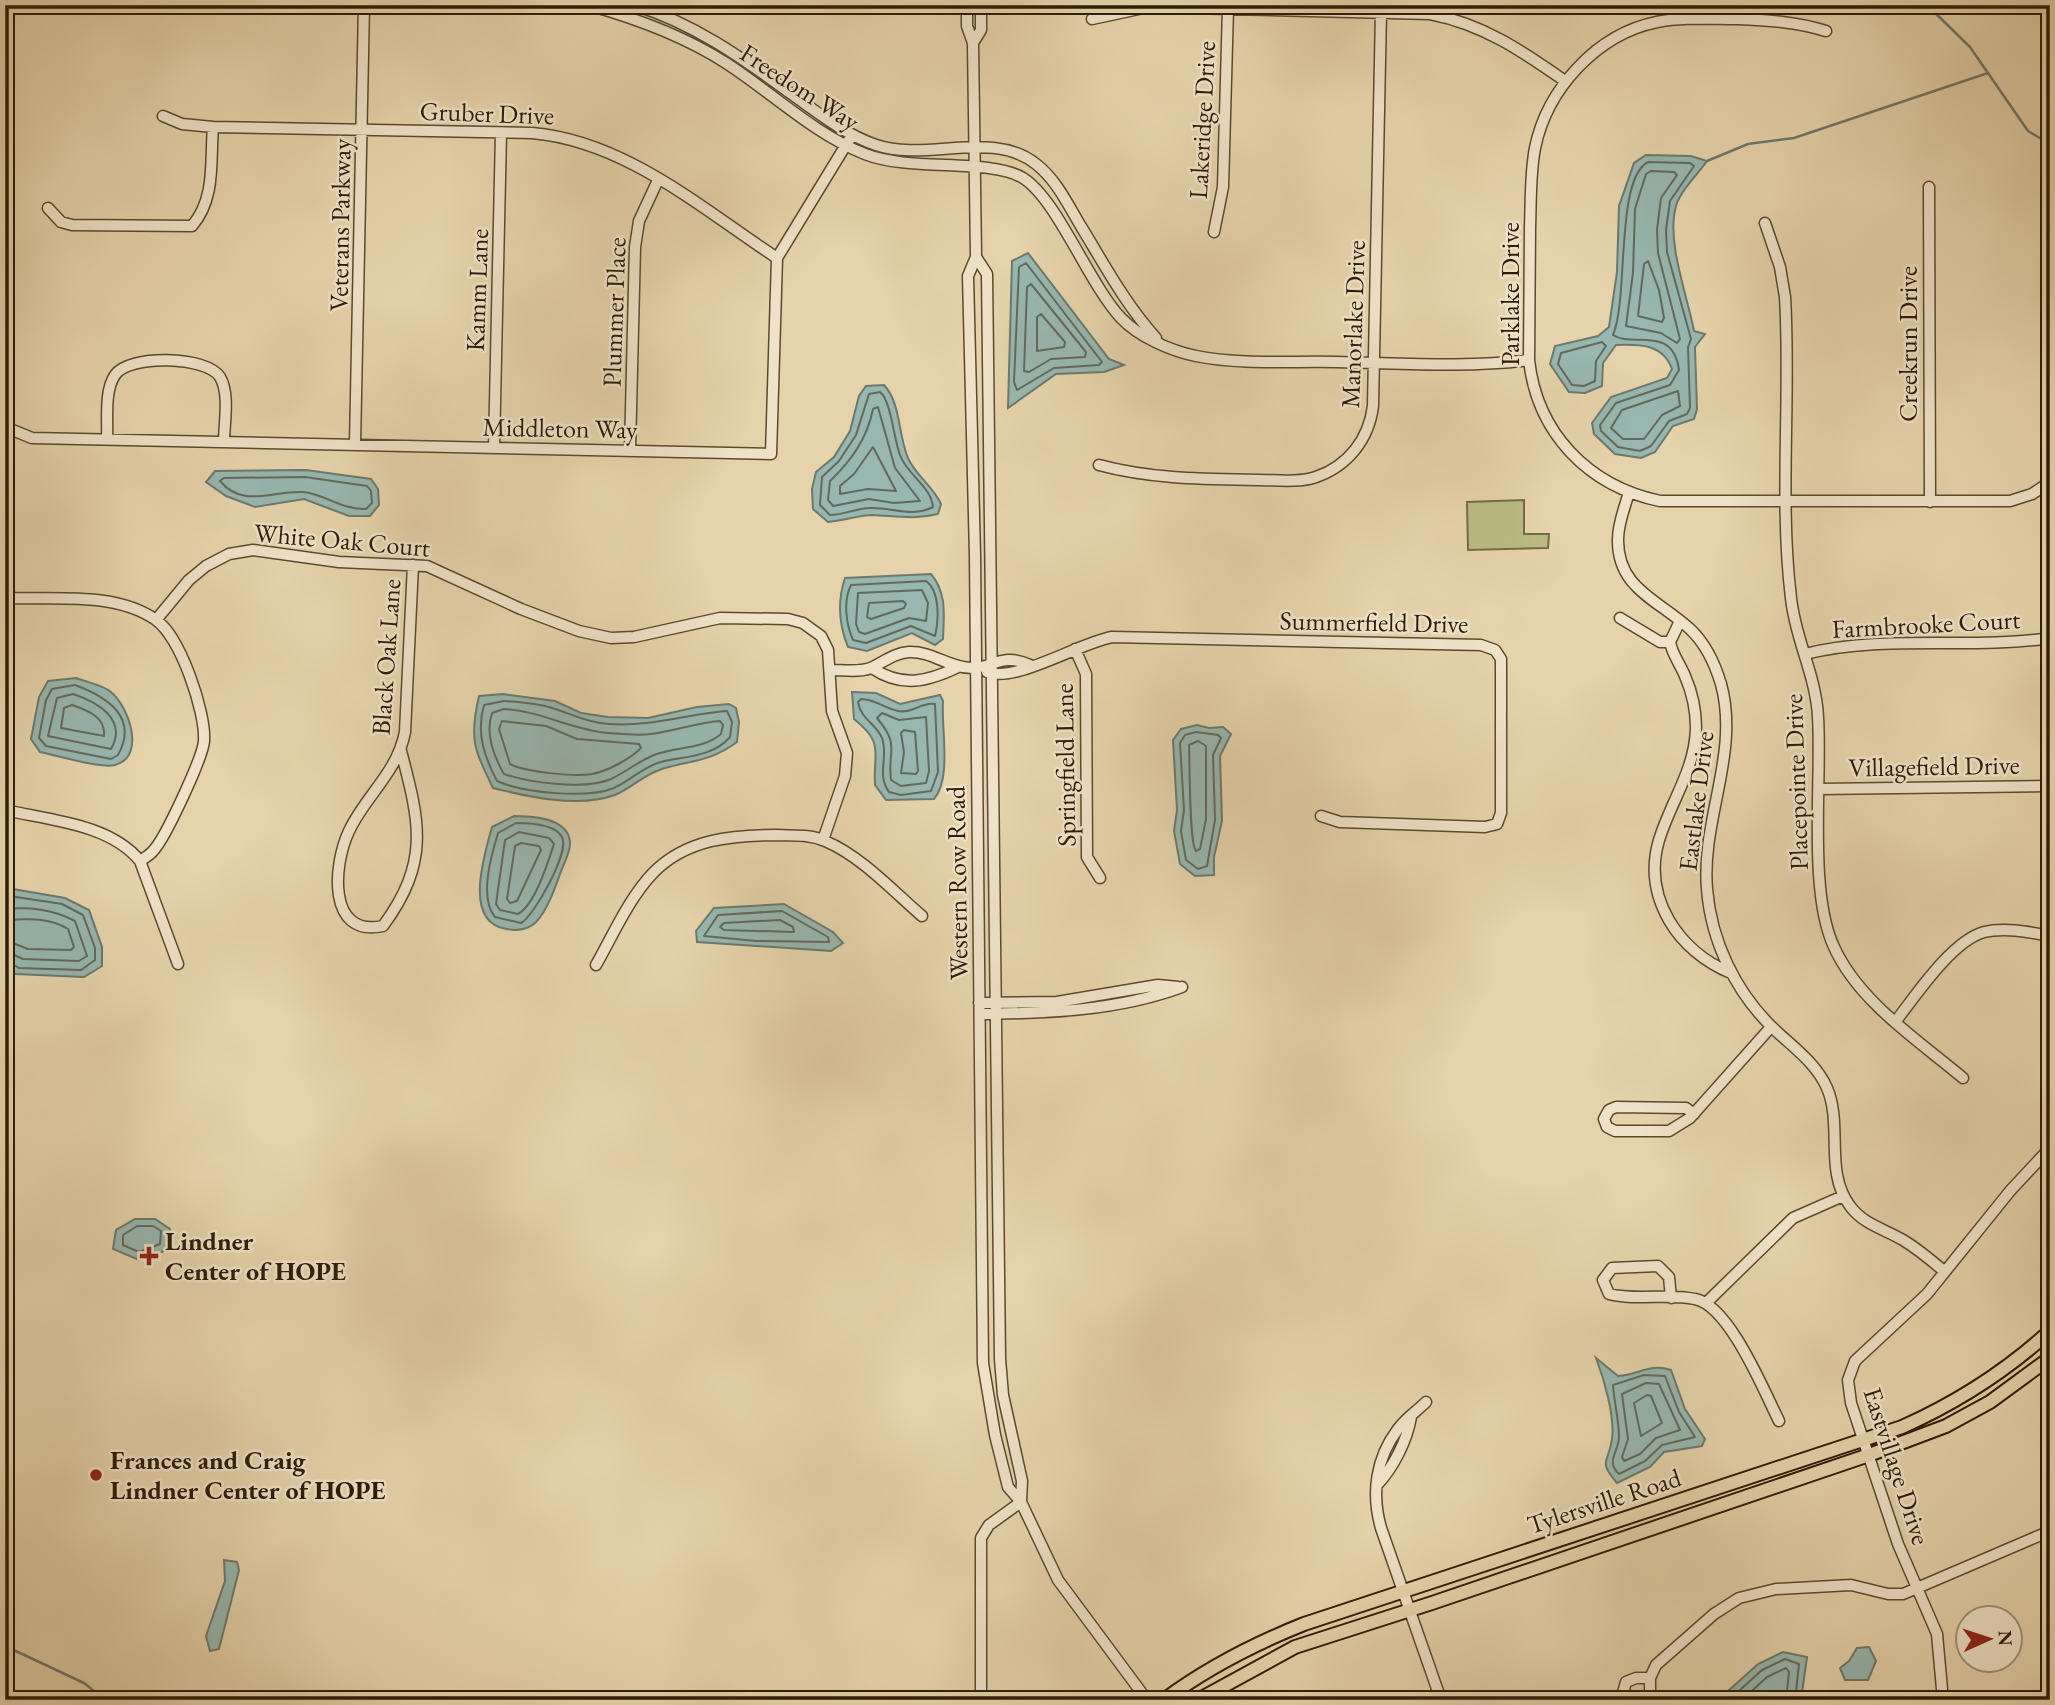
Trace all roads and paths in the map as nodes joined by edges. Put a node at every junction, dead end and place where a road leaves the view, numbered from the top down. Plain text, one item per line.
1 (588, 5) edge
2 (634, 5) edge
3 (967, 5) edge
4 (981, 5) edge
5 (364, 6) edge
6 (1228, 8) junction
7 (617, 9) edge
8 (1381, 11) junction
9 (1092, 19) dead end
10 (1826, 31) dead end
11 (973, 43) junction
12 (1565, 81) junction
13 (163, 116) dead end
14 (213, 127) junction
15 (363, 130) junction
16 (501, 133) junction
17 (852, 135) junction
18 (847, 145) junction
19 (975, 148) junction
20 (972, 169) junction
21 (658, 180) junction
22 (1928, 187) dead end
23 (48, 208) dead end
24 (1765, 223) dead end
25 (1214, 232) dead end
26 (976, 257) junction
27 (777, 258) junction
28 (1161, 344) junction
29 (1529, 360) junction
30 (1374, 362) junction
31 (10, 429) dead end
32 (107, 439) junction
33 (224, 442) junction
34 (355, 445) junction
35 (494, 448) junction
36 (631, 451) junction
37 (1098, 465) dead end
38 (2050, 482) edge
39 (1629, 492) junction
40 (1787, 502) junction
41 (1930, 502) junction
42 (413, 565) junction
43 (5, 598) edge
44 (1620, 618) dead end
45 (156, 620) junction
46 (1679, 621) junction
47 (2050, 638) edge
48 (1670, 642) junction
49 (1075, 649) junction
50 (1805, 654) junction
51 (991, 661) junction
52 (1030, 665) junction
53 (958, 667) junction
54 (872, 668) junction
55 (976, 668) junction
56 (830, 670) junction
57 (992, 674) junction
58 (401, 751) junction
59 (2050, 786) edge
60 (1819, 789) junction
61 (5, 810) edge
62 (1321, 816) dead end
63 (823, 840) junction
64 (140, 861) junction
65 (1101, 878) dead end
66 (922, 916) dead end
67 (2050, 936) edge
68 (178, 964) dead end
69 (596, 965) dead end
70 (1731, 973) junction
71 (979, 1009) junction
72 (996, 1009) junction
73 (1896, 1021) junction
74 (1771, 1027) junction
75 (1963, 1078) dead end
76 (1694, 1114) junction
77 (2050, 1148) edge
78 (1843, 1196) junction
79 (1945, 1272) junction
80 (1671, 1298) junction
81 (1706, 1303) junction
82 (2050, 1331) edge
83 (2050, 1358) edge
84 (1426, 1402) dead end
85 (1779, 1421) dead end
86 (1864, 1440) junction
87 (1869, 1455) junction
88 (1021, 1502) junction
89 (2050, 1531) edge
90 (1919, 1589) junction
91 (1404, 1591) junction
92 (1411, 1611) junction
93 (1650, 1678) junction
94 (981, 1700) edge
95 (1147, 1700) edge
96 (1164, 1700) edge
97 (1198, 1700) edge
98 (1441, 1700) edge
99 (1620, 1700) edge
100 (1650, 1700) edge
101 (1943, 1700) edge

1 - 7 street, Freedom Way
2 - 17 street, Freedom Way
3 - 11 street, Western Row Road
4 - 11 street, Western Row Road
5 - 15 street, Veterans Parkway
6 - 8 street
6 - 9 street
6 - 25 street, Lakeridge Drive
7 - 18 street, Freedom Way
8 - 12 street
8 - 30 street, Manorlake Drive
10 - 12 street, Parklake Drive
11 - 19 street, Western Row Road
12 - 29 street, Parklake Drive
13 - 14 street, Gruber Drive
14 - 15 street, Gruber Drive
14 - 23 street
15 - 16 street, Gruber Drive
15 - 34 street, Veterans Parkway
16 - 21 street, Gruber Drive
16 - 35 street, Kamm Lane
17 - 18 street
17 - 19 street, Freedom Way
18 - 20 street, Freedom Way
18 - 27 street
19 - 20 street, Western Row Road
19 - 28 street, Freedom Way
20 - 26 street, Western Row Road
20 - 28 street, Freedom Way
21 - 27 street, Gruber Drive
21 - 36 street, Plummer Place
22 - 41 street, Creekrun Drive
24 - 40 street, Placepointe Drive
26 - 51 street, Western Row Road
26 - 55 street, Western Row Road
27 - 36 street, Middleton Way
28 - 30 street, Freedom Way
29 - 30 street, Freedom Way
29 - 39 street, Parklake Drive
30 - 37 street, Manorlake Drive
31 - 32 street, Middleton Way
32 - 33 street, Middleton Way
32 - 33 street
33 - 34 street, Middleton Way
34 - 35 street, Middleton Way
35 - 36 street, Middleton Way
38 - 41 street, Parklake Drive
39 - 40 street, Parklake Drive
39 - 46 street, Eastlake Drive
40 - 41 street, Parklake Drive
40 - 50 street, Placepointe Drive
42 - 45 street, White Oak Court
42 - 56 street, White Oak Court
42 - 58 street, Black Oak Lane
43 - 45 street
44 - 48 street
45 - 64 street
46 - 48 street
46 - 70 street, Eastlake Drive
47 - 50 street, Farmbrooke Court
48 - 70 street
49 - 52 street, Summerfield Drive
49 - 62 street, Summerfield Drive
49 - 65 street, Springfield Lane
50 - 60 street, Placepointe Drive
51 - 52 street, Summerfield Drive
51 - 55 street
51 - 57 street, Western Row Road
52 - 57 street, Summerfield Drive
53 - 54 street
53 - 54 street
53 - 55 street
54 - 56 street
55 - 57 street
55 - 71 street, Western Row Road
56 - 63 street, White Oak Court
57 - 72 street, Western Row Road
58 - 58 street, Black Oak Lane
59 - 60 street, Villagefield Drive
60 - 73 street, Placepointe Drive
61 - 64 street
63 - 66 street
63 - 69 street
64 - 68 street
67 - 73 street
70 - 74 street, Eastlake Drive
71 - 72 street
71 - 88 street, Western Row Road
72 - 72 street
72 - 88 street, Western Row Road
73 - 75 street, Placepointe Drive
74 - 76 street
74 - 78 street, Eastlake Drive
76 - 76 street
77 - 79 street, Eastvillage Drive
78 - 79 street
78 - 81 street
79 - 86 street, Eastvillage Drive
80 - 80 street
80 - 81 street
81 - 85 street
82 - 86 main road, Tylersville Road
83 - 87 main road, Tylersville Road
84 - 91 street
86 - 87 street, Eastvillage Drive
86 - 91 main road, Tylersville Road
87 - 90 street, Eastvillage Drive
87 - 92 main road, Tylersville Road
88 - 94 street
88 - 95 street, Western Row Road
89 - 90 street
90 - 93 street
90 - 101 street, Eastvillage Drive
91 - 92 street
91 - 96 main road, Tylersville Road
92 - 97 main road, Tylersville Road
92 - 98 street
93 - 99 street
93 - 100 street

